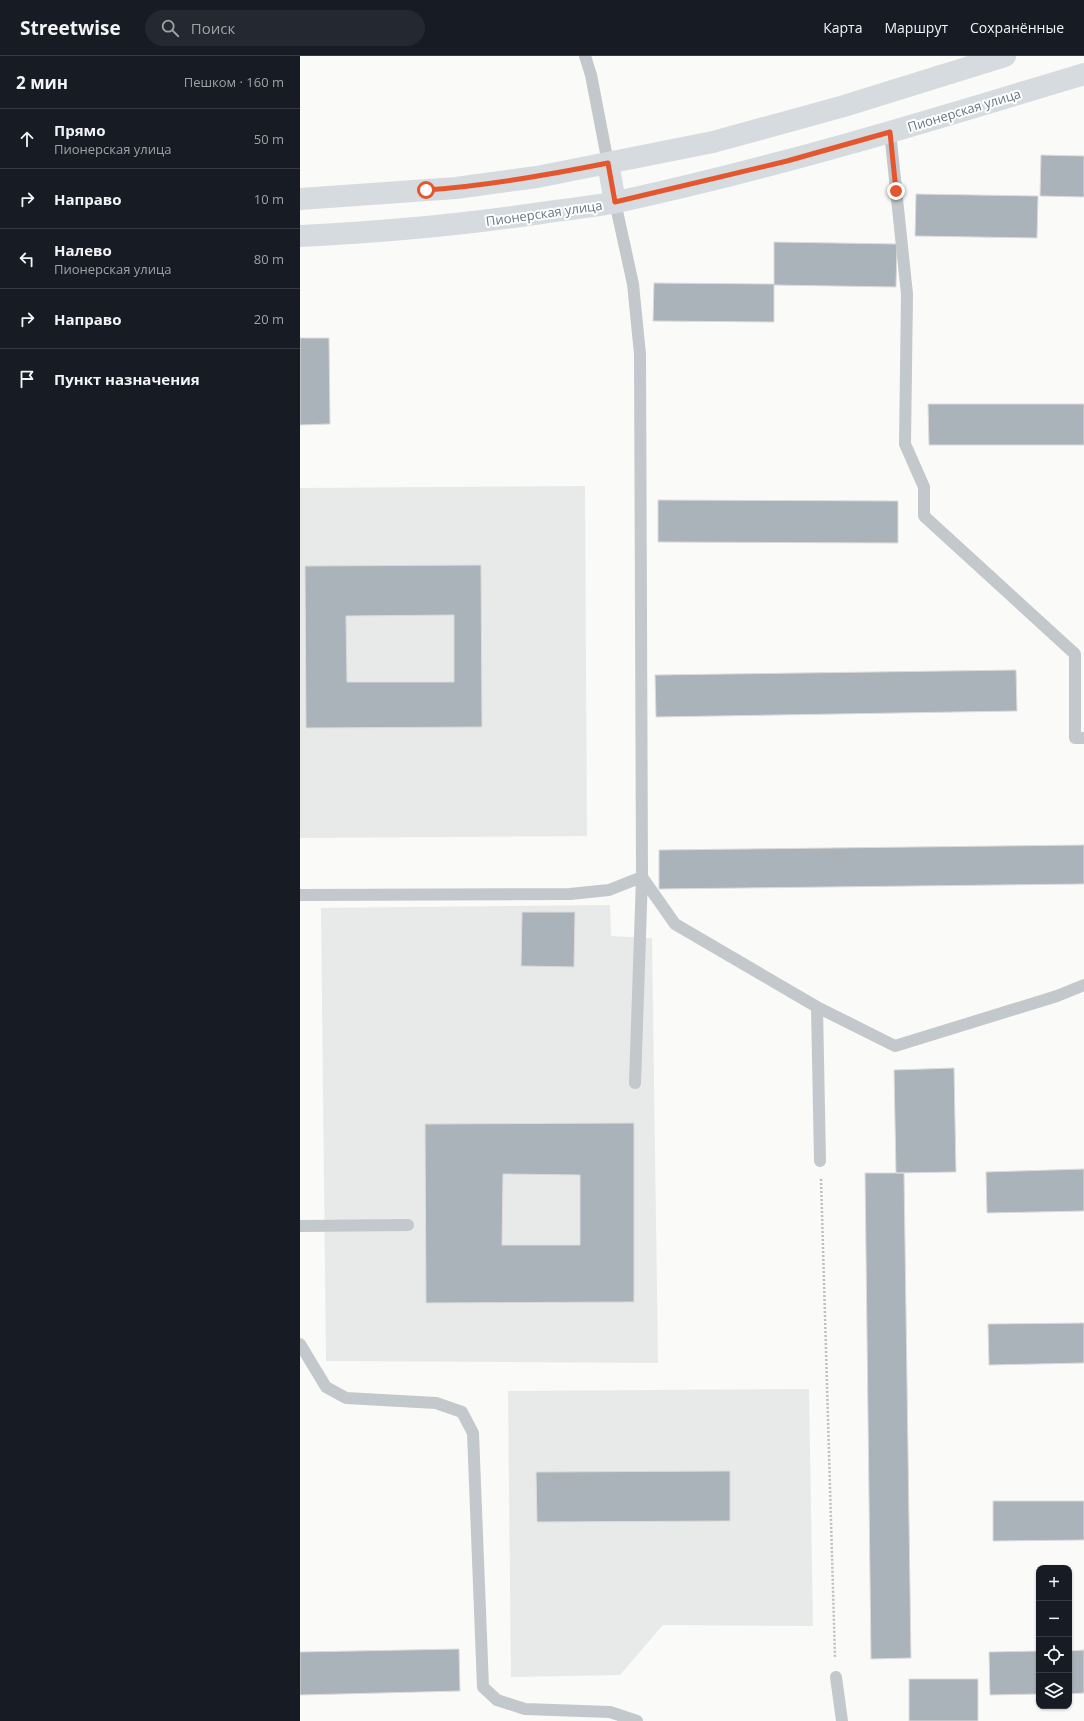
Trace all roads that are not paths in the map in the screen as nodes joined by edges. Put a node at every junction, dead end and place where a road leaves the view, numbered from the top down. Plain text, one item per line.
1 (585, 56) edge
2 (1005, 56) edge
3 (1084, 74) edge
4 (890, 132) junction
5 (608, 163) junction
6 (300, 199) edge
7 (615, 202) junction
8 (300, 236) edge
9 (1084, 738) edge
10 (642, 877) junction
11 (300, 895) edge
12 (1084, 985) edge
13 (817, 1007) junction
14 (635, 1084) dead end
15 (820, 1161) road end
16 (408, 1225) dead end
17 (300, 1226) edge
18 (300, 1344) edge
19 (836, 1677) road end
20 (637, 1721) edge
21 (842, 1721) edge

1 - 5 lane
2 - 5 main road
3 - 4 main road, Пионерская улица
4 - 7 main road, Пионерская улица
4 - 9 lane
5 - 6 main road
5 - 7 main road
7 - 8 main road, Пионерская улица
7 - 10 lane
10 - 11 lane
10 - 13 lane
10 - 14 lane
12 - 13 lane
13 - 15 lane
16 - 17 lane
18 - 20 lane
19 - 21 lane

